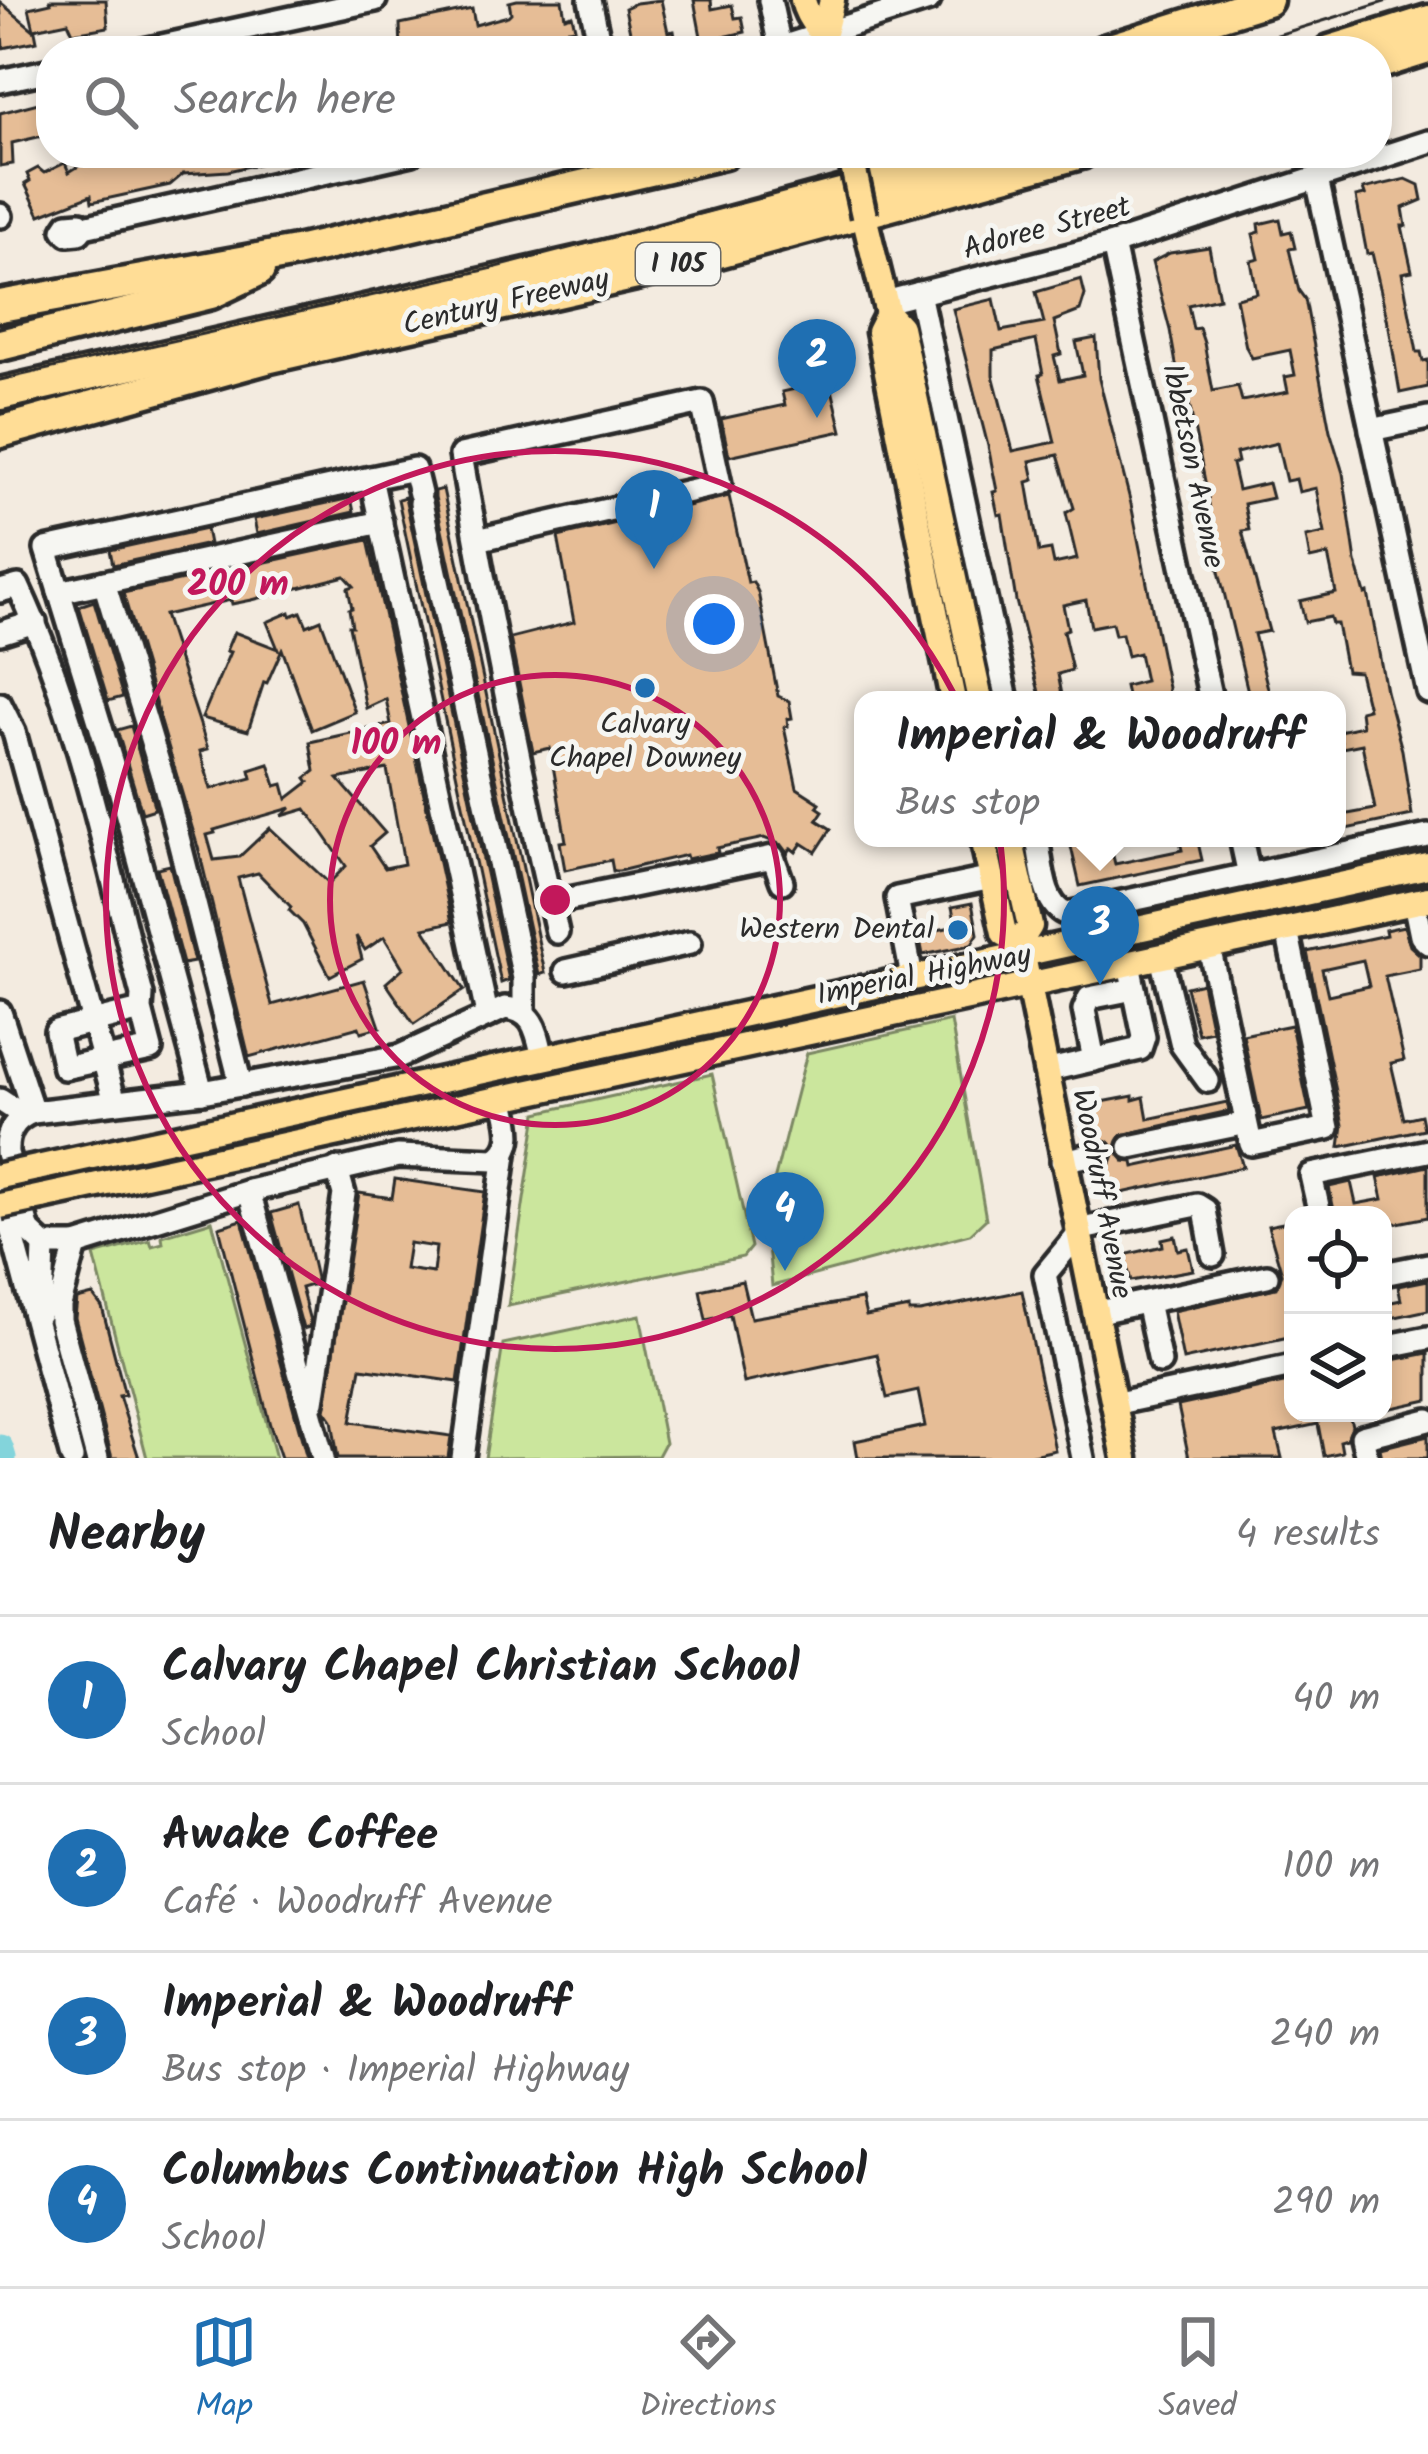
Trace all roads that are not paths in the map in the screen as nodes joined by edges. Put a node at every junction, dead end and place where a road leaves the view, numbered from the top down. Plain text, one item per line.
1 (375, 0) edge
2 (590, 0) edge
3 (770, 0) edge
4 (803, 0) edge
5 (832, 0) edge
6 (929, 0) edge
7 (1267, 0) edge
8 (859, 10) edge
9 (1428, 21) edge
10 (208, 36) edge
11 (598, 36) edge
12 (773, 36) edge
13 (822, 36) edge
14 (827, 36) edge
15 (832, 36) edge
16 (1152, 36) edge
17 (1379, 36) edge
18 (1428, 48) edge
19 (1392, 59) edge
20 (36, 73) edge
21 (0, 81) edge
22 (1428, 142) edge
23 (1392, 154) edge
24 (346, 168) edge
25 (659, 168) edge
26 (853, 168) edge
27 (932, 168) edge
28 (1026, 168) edge
29 (1350, 168) edge
30 (1317, 179) junction
31 (84, 227) dead end
32 (1113, 244) junction
33 (296, 252) junction
34 (920, 293) junction
35 (0, 306) edge
36 (886, 308) junction
37 (0, 345) edge
38 (270, 357) junction
39 (0, 398) edge
40 (1428, 418) edge
41 (1371, 430) junction
42 (0, 432) edge
43 (371, 478) junction
44 (381, 522) junction
45 (477, 540) junction
46 (104, 582) junction
47 (0, 591) edge
48 (59, 592) junction
49 (949, 617) junction
50 (35, 622) junction
51 (0, 633) edge
52 (953, 691) edge
53 (977, 691) edge
54 (1005, 691) edge
55 (1209, 691) edge
56 (1428, 692) edge
57 (0, 704) edge
58 (1428, 836) edge
59 (985, 847) edge
60 (1012, 847) edge
61 (1038, 847) edge
62 (1243, 847) edge
63 (1428, 866) edge
64 (1249, 875) junction
65 (992, 878) junction
66 (782, 881) dead end
67 (1421, 901) edge
68 (550, 903) junction
69 (1288, 930) junction
70 (557, 932) dead end
71 (690, 943) dead end
72 (1428, 943) edge
73 (1209, 946) junction
74 (1022, 949) junction
75 (1161, 957) junction
76 (566, 971) dead end
77 (913, 977) junction
78 (1131, 977) junction
79 (1029, 986) junction
80 (141, 1010) junction
81 (0, 1012) edge
82 (524, 1012) junction
83 (487, 1014) junction
84 (96, 1022) junction
85 (543, 1058) junction
86 (105, 1059) junction
87 (1094, 1060) junction
88 (1046, 1072) junction
89 (1208, 1081) dead end
90 (241, 1085) junction
91 (202, 1092) junction
92 (503, 1096) junction
93 (0, 1100) edge
94 (116, 1102) junction
95 (28, 1113) junction
96 (1237, 1125) dead end
97 (1130, 1147) dead end
98 (1428, 1151) edge
99 (505, 1154) junction
100 (1100, 1154) dead end
101 (1062, 1161) junction
102 (337, 1169) junction
103 (0, 1176) edge
104 (249, 1190) junction
105 (1318, 1206) edge
106 (4, 1214) edge
107 (1077, 1233) junction
108 (44, 1245) junction
109 (76, 1245) junction
110 (1213, 1256) dead end
111 (1428, 1265) edge
112 (1392, 1272) edge
113 (1267, 1276) dead end
114 (1147, 1302) junction
115 (1094, 1313) junction
116 (35, 1318) junction
117 (1428, 1338) edge
118 (1392, 1345) edge
119 (1160, 1362) dead end
120 (1284, 1368) edge
121 (1113, 1404) junction
122 (311, 1414) junction
123 (1428, 1420) edge
124 (72, 1458) edge
125 (97, 1458) edge
126 (323, 1458) edge
127 (463, 1458) edge
128 (1083, 1458) edge
129 (1125, 1458) edge
130 (1367, 1458) edge

1 - 10 street
2 - 11 street
3 - 12 street
4 - 13 main road
5 - 14 main road
6 - 8 street
7 - 16 highway
8 - 15 street
9 - 17 highway
18 - 19 highway
20 - 21 street
22 - 23 street, Adoree Street
24 - 31 street
25 - 33 highway
26 - 36 main road, bridge
27 - 39 highway
28 - 38 highway, Century Freeway / I 105
29 - 30 street, Adoree Street
30 - 32 street, Adoree Street
30 - 41 street
32 - 34 street, Adoree Street
32 - 55 street, Ibbetson Avenue
33 - 35 highway
33 - 37 highway
34 - 36 street, Adoree Street
34 - 54 street
36 - 49 main road
38 - 39 highway
38 - 42 highway, Century Freeway / I 105
40 - 41 street
41 - 56 street
43 - 44 street
43 - 48 street
43 - 82 street
44 - 46 street
44 - 83 street
45 - 45 street
45 - 68 street
46 - 48 street
46 - 90 street
47 - 50 street
48 - 91 street
49 - 52 main road
49 - 53 main road
50 - 51 street
50 - 80 street
57 - 84 street
58 - 64 street, Imperial Highway
59 - 65 main road, Woodruff Avenue
60 - 74 main road, Woodruff Avenue
61 - 64 street, Imperial Highway
62 - 64 street
63 - 74 main road, Imperial Highway
65 - 74 main road, Woodruff Avenue
65 - 77 street
66 - 68 street
67 - 69 main road, Imperial Highway
67 - 72 street
68 - 70 street
69 - 73 main road, Imperial Highway
69 - 73 street
71 - 76 street
73 - 75 main road, Imperial Highway
74 - 77 main road, Imperial Highway
74 - 79 main road, Woodruff Avenue
75 - 78 main road, Imperial Highway
75 - 89 street
77 - 85 main road, Imperial Highway
78 - 79 main road, Imperial Highway
78 - 87 street
78 - 87 street
79 - 88 main road, Woodruff Avenue
79 - 92 main road, Imperial Highway
80 - 84 street
80 - 86 street
81 - 95 street
82 - 83 street
82 - 85 street
83 - 90 street
84 - 86 street
84 - 86 street
85 - 103 main road, Imperial Highway, bridge
86 - 94 street
87 - 88 street
88 - 101 main road, Woodruff Avenue
90 - 91 street
91 - 94 street
92 - 99 street
92 - 106 main road, Imperial Highway, bridge
93 - 95 street
94 - 95 street
95 - 108 street
96 - 97 street
98 - 105 street
99 - 102 street
99 - 127 street
100 - 101 street
101 - 107 main road, Woodruff Avenue
102 - 104 street
102 - 122 street
104 - 109 street
104 - 122 street
106 - 116 street
107 - 110 street
107 - 115 main road, Woodruff Avenue
107 - 128 street
108 - 109 street
108 - 116 street
109 - 125 street
111 - 112 street
113 - 114 street
114 - 115 street
114 - 119 street
115 - 121 main road, Woodruff Avenue
116 - 124 street
117 - 118 street
120 - 121 street
121 - 129 main road, Woodruff Avenue
122 - 126 street
123 - 130 street

